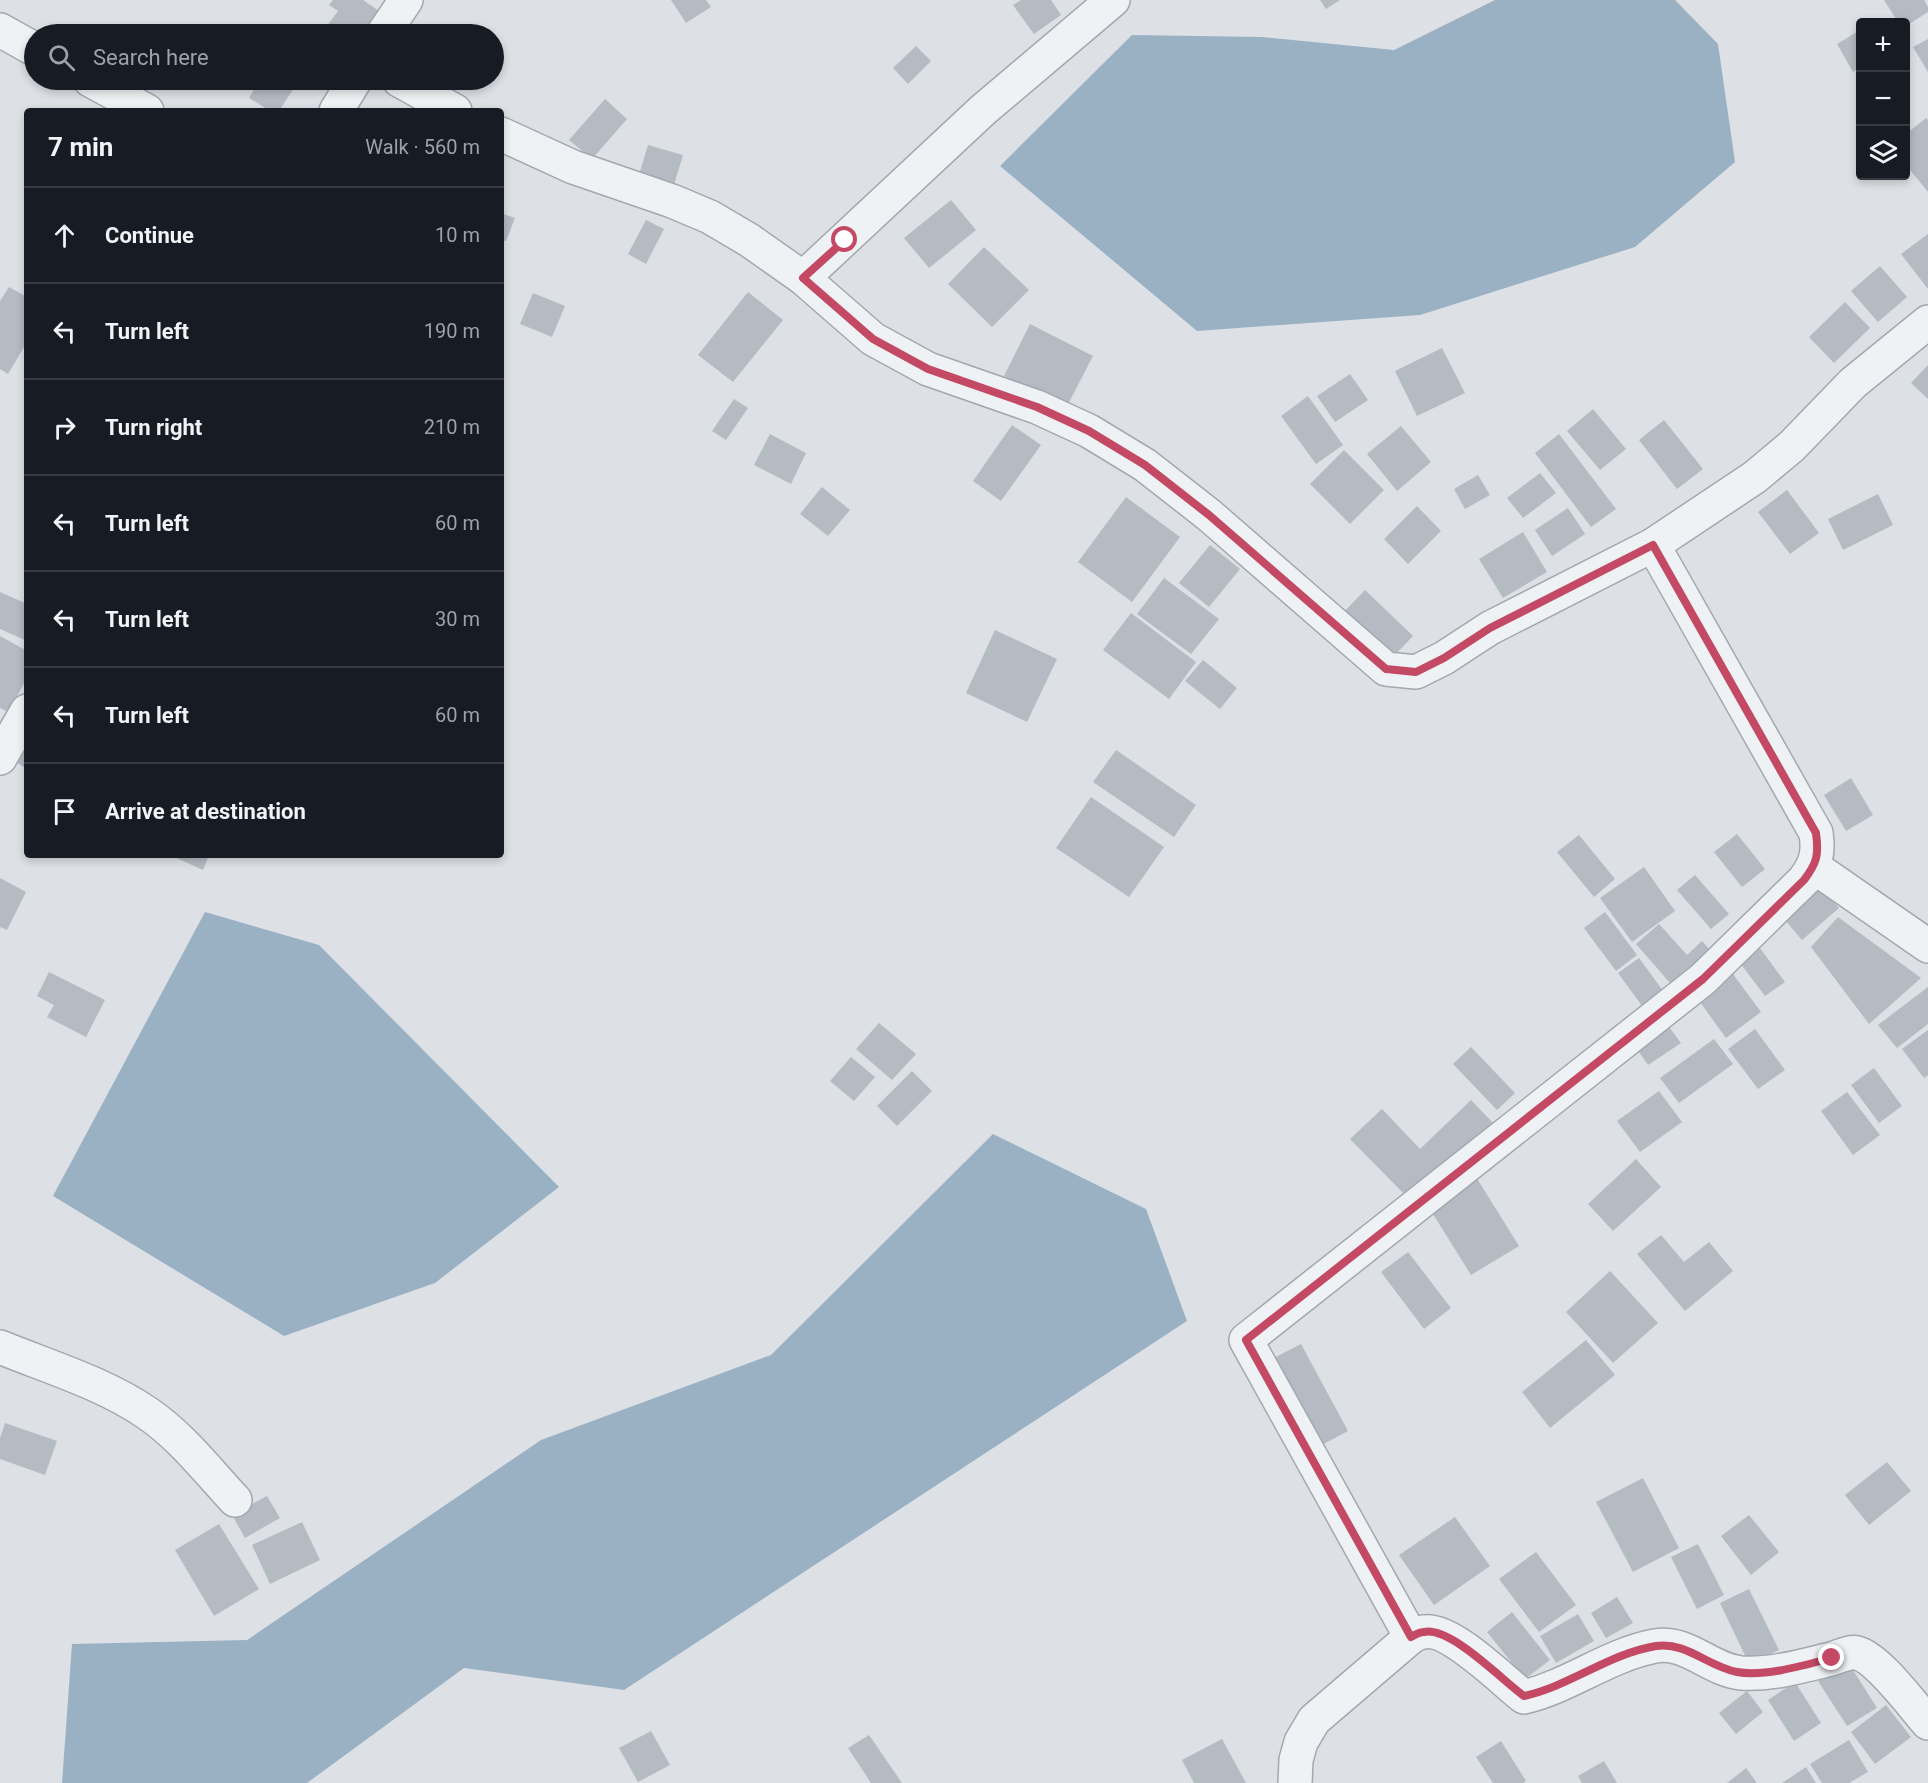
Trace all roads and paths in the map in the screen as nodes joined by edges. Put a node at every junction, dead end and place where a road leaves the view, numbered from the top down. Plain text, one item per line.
1 (406, 0) edge
2 (1113, 0) edge
3 (390, 24) edge
4 (0, 30) edge
5 (24, 43) edge
6 (108, 90) edge
7 (349, 90) edge
8 (417, 90) edge
9 (141, 108) edge
10 (338, 108) edge
11 (449, 108) edge
12 (504, 135) edge
13 (803, 278) junction
14 (1928, 322) edge
15 (1653, 545) junction
16 (24, 716) edge
17 (0, 758) edge
18 (1814, 867) junction
19 (1928, 946) edge
20 (0, 1347) edge
21 (235, 1500) dead end
22 (1411, 1637) junction
23 (1928, 1723) edge
24 (1295, 1783) edge

1 - 3 street
2 - 13 street
4 - 5 street
6 - 9 street
7 - 10 street
8 - 11 street
12 - 13 street
13 - 15 street
14 - 15 street
15 - 18 street
16 - 17 street
18 - 19 street
18 - 22 street
20 - 21 street
22 - 23 street
22 - 24 street

